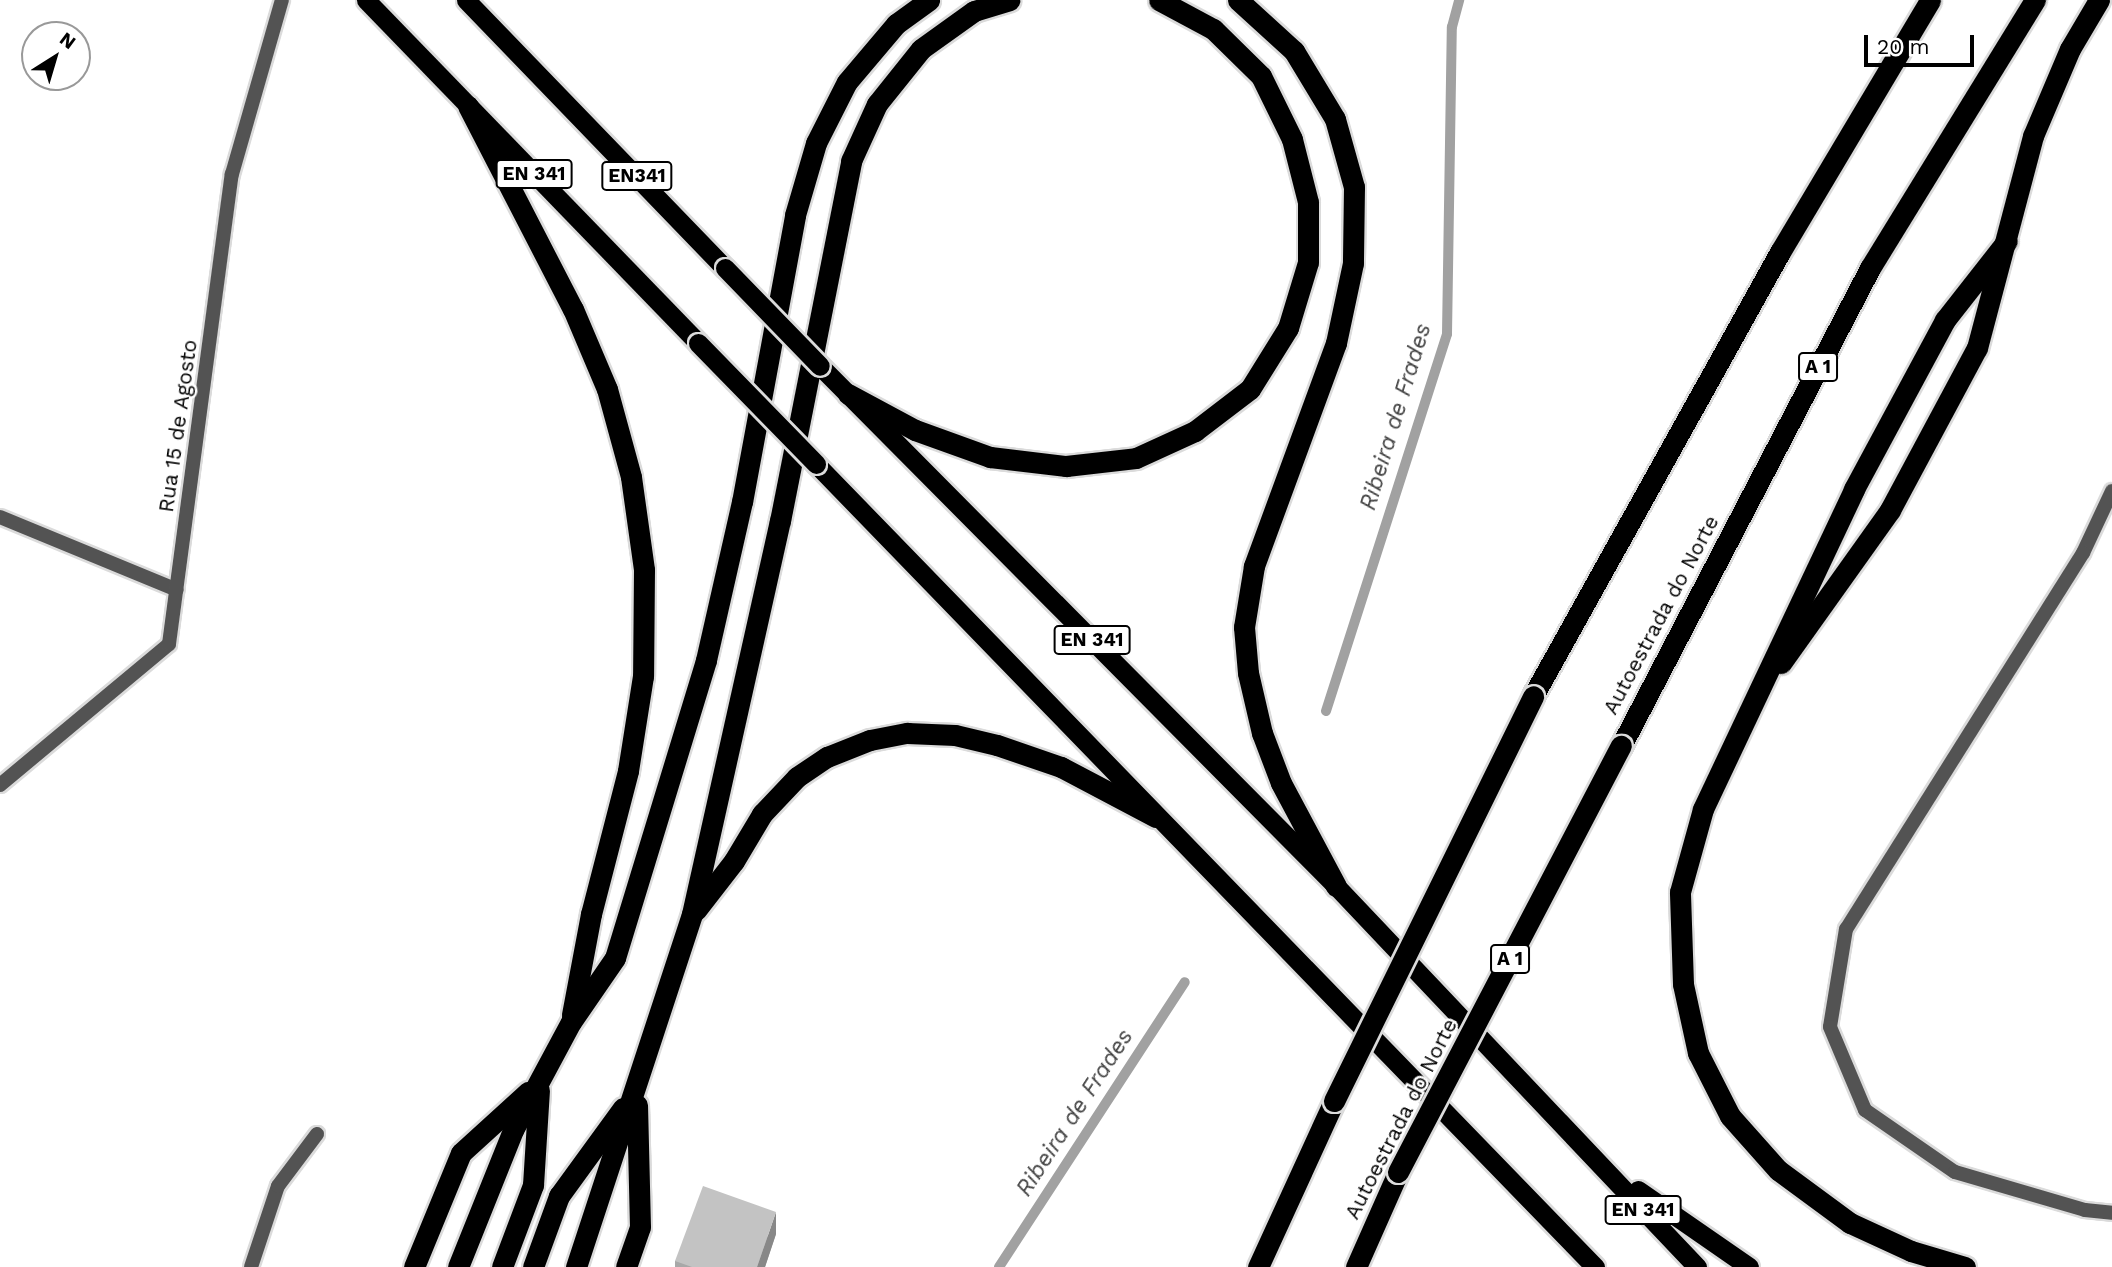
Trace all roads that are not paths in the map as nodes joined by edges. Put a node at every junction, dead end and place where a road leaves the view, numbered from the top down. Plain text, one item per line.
1 (282, 0) edge
2 (466, 0) edge
3 (929, 0) edge
4 (1009, 0) edge
5 (1159, 0) edge
6 (1238, 0) edge
7 (1930, 0) edge
8 (2035, 0) edge
9 (2099, 0) edge
10 (368, 2) edge
11 (468, 106) junction
12 (2007, 241) junction
13 (725, 268) joint
14 (848, 394) junction
15 (2112, 491) edge
16 (0, 517) edge
17 (177, 590) junction
18 (1747, 711) junction
19 (0, 785) edge
20 (1156, 817) junction
21 (1336, 886) junction
22 (692, 914) junction
23 (571, 1022) junction
24 (540, 1081) junction
25 (637, 1089) junction
26 (317, 1133) dead end
27 (1589, 1153) junction
28 (2112, 1213) edge
29 (1577, 1248) junction
30 (251, 1267) edge
31 (414, 1267) edge
32 (457, 1267) edge
33 (502, 1267) edge
34 (533, 1267) edge
35 (576, 1267) edge
36 (626, 1267) edge
37 (1258, 1267) edge
38 (1356, 1267) edge
39 (1587, 1267) edge
40 (1595, 1267) edge
41 (1697, 1267) edge
42 (1749, 1267) edge
43 (1965, 1267) edge

1 - 17 street, Rua 15 de Agosto
2 - 13 highway, EN341
3 - 23 highway
4 - 22 highway
5 - 14 highway
6 - 21 highway
7 - 37 highway, bridge
8 - 38 highway, Autoestrada do Norte / A 1, bridge
9 - 12 highway
10 - 11 highway, EN 341
11 - 20 highway, EN 341, bridge
11 - 23 highway
12 - 18 highway
12 - 18 highway
13 - 14 highway, EN 341, bridge
14 - 21 highway, EN 341
15 - 28 street
16 - 17 street
17 - 19 street, Rua 15 de Agosto
18 - 43 highway
20 - 22 highway
20 - 29 highway, EN 341
21 - 27 highway, EN 341
22 - 25 highway
23 - 24 highway
24 - 31 highway
24 - 32 highway
24 - 33 highway
25 - 34 highway
25 - 35 highway
25 - 36 highway
26 - 30 street
27 - 41 highway, EN 341
27 - 42 highway
29 - 39 highway
29 - 40 highway, EN 341

